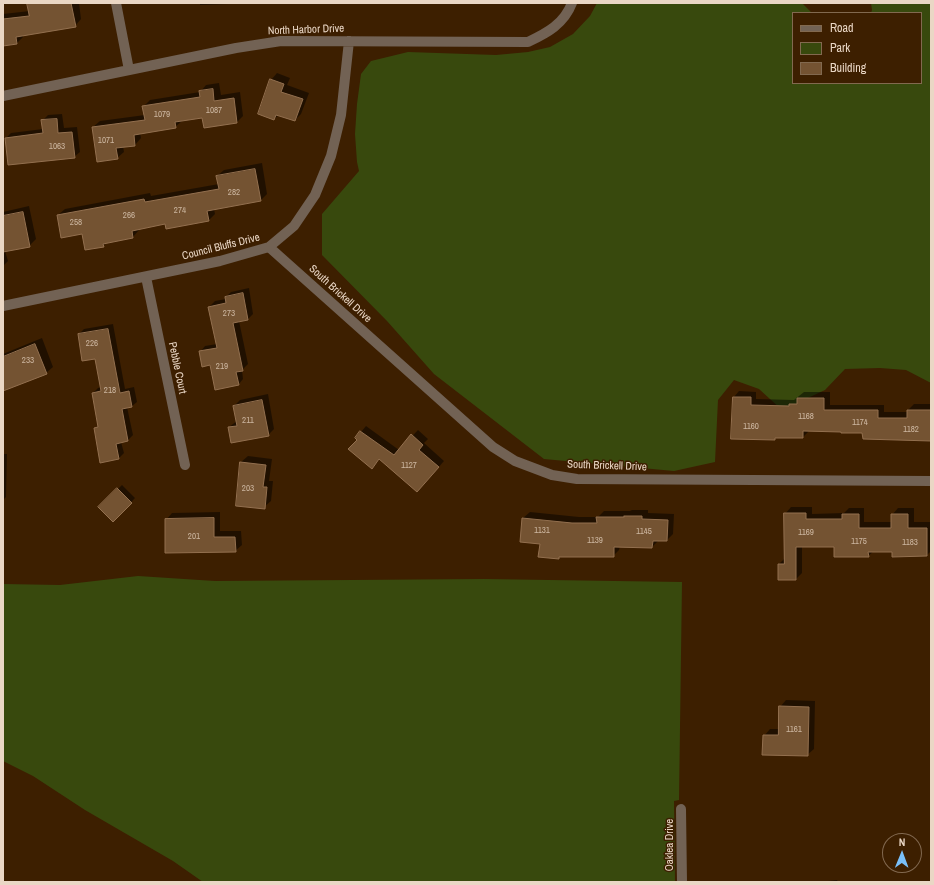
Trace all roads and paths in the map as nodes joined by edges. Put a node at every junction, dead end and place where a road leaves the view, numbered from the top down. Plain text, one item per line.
1 (116, 3) edge
2 (572, 3) edge
3 (349, 41) junction
4 (130, 70) junction
5 (3, 96) edge
6 (269, 247) junction
7 (146, 277) junction
8 (3, 306) edge
9 (185, 465) dead end
10 (931, 481) edge
11 (681, 809) dead end
12 (682, 882) edge

1 - 4 street
2 - 3 street, North Harbor Drive
3 - 4 street, North Harbor Drive
3 - 6 street, Council Bluffs Drive
4 - 5 street, North Harbor Drive
6 - 7 street, Council Bluffs Drive
6 - 10 street, South Brickell Drive
7 - 8 street, Council Bluffs Drive
7 - 9 street, Pebble Court
11 - 12 street, Oaklea Drive

